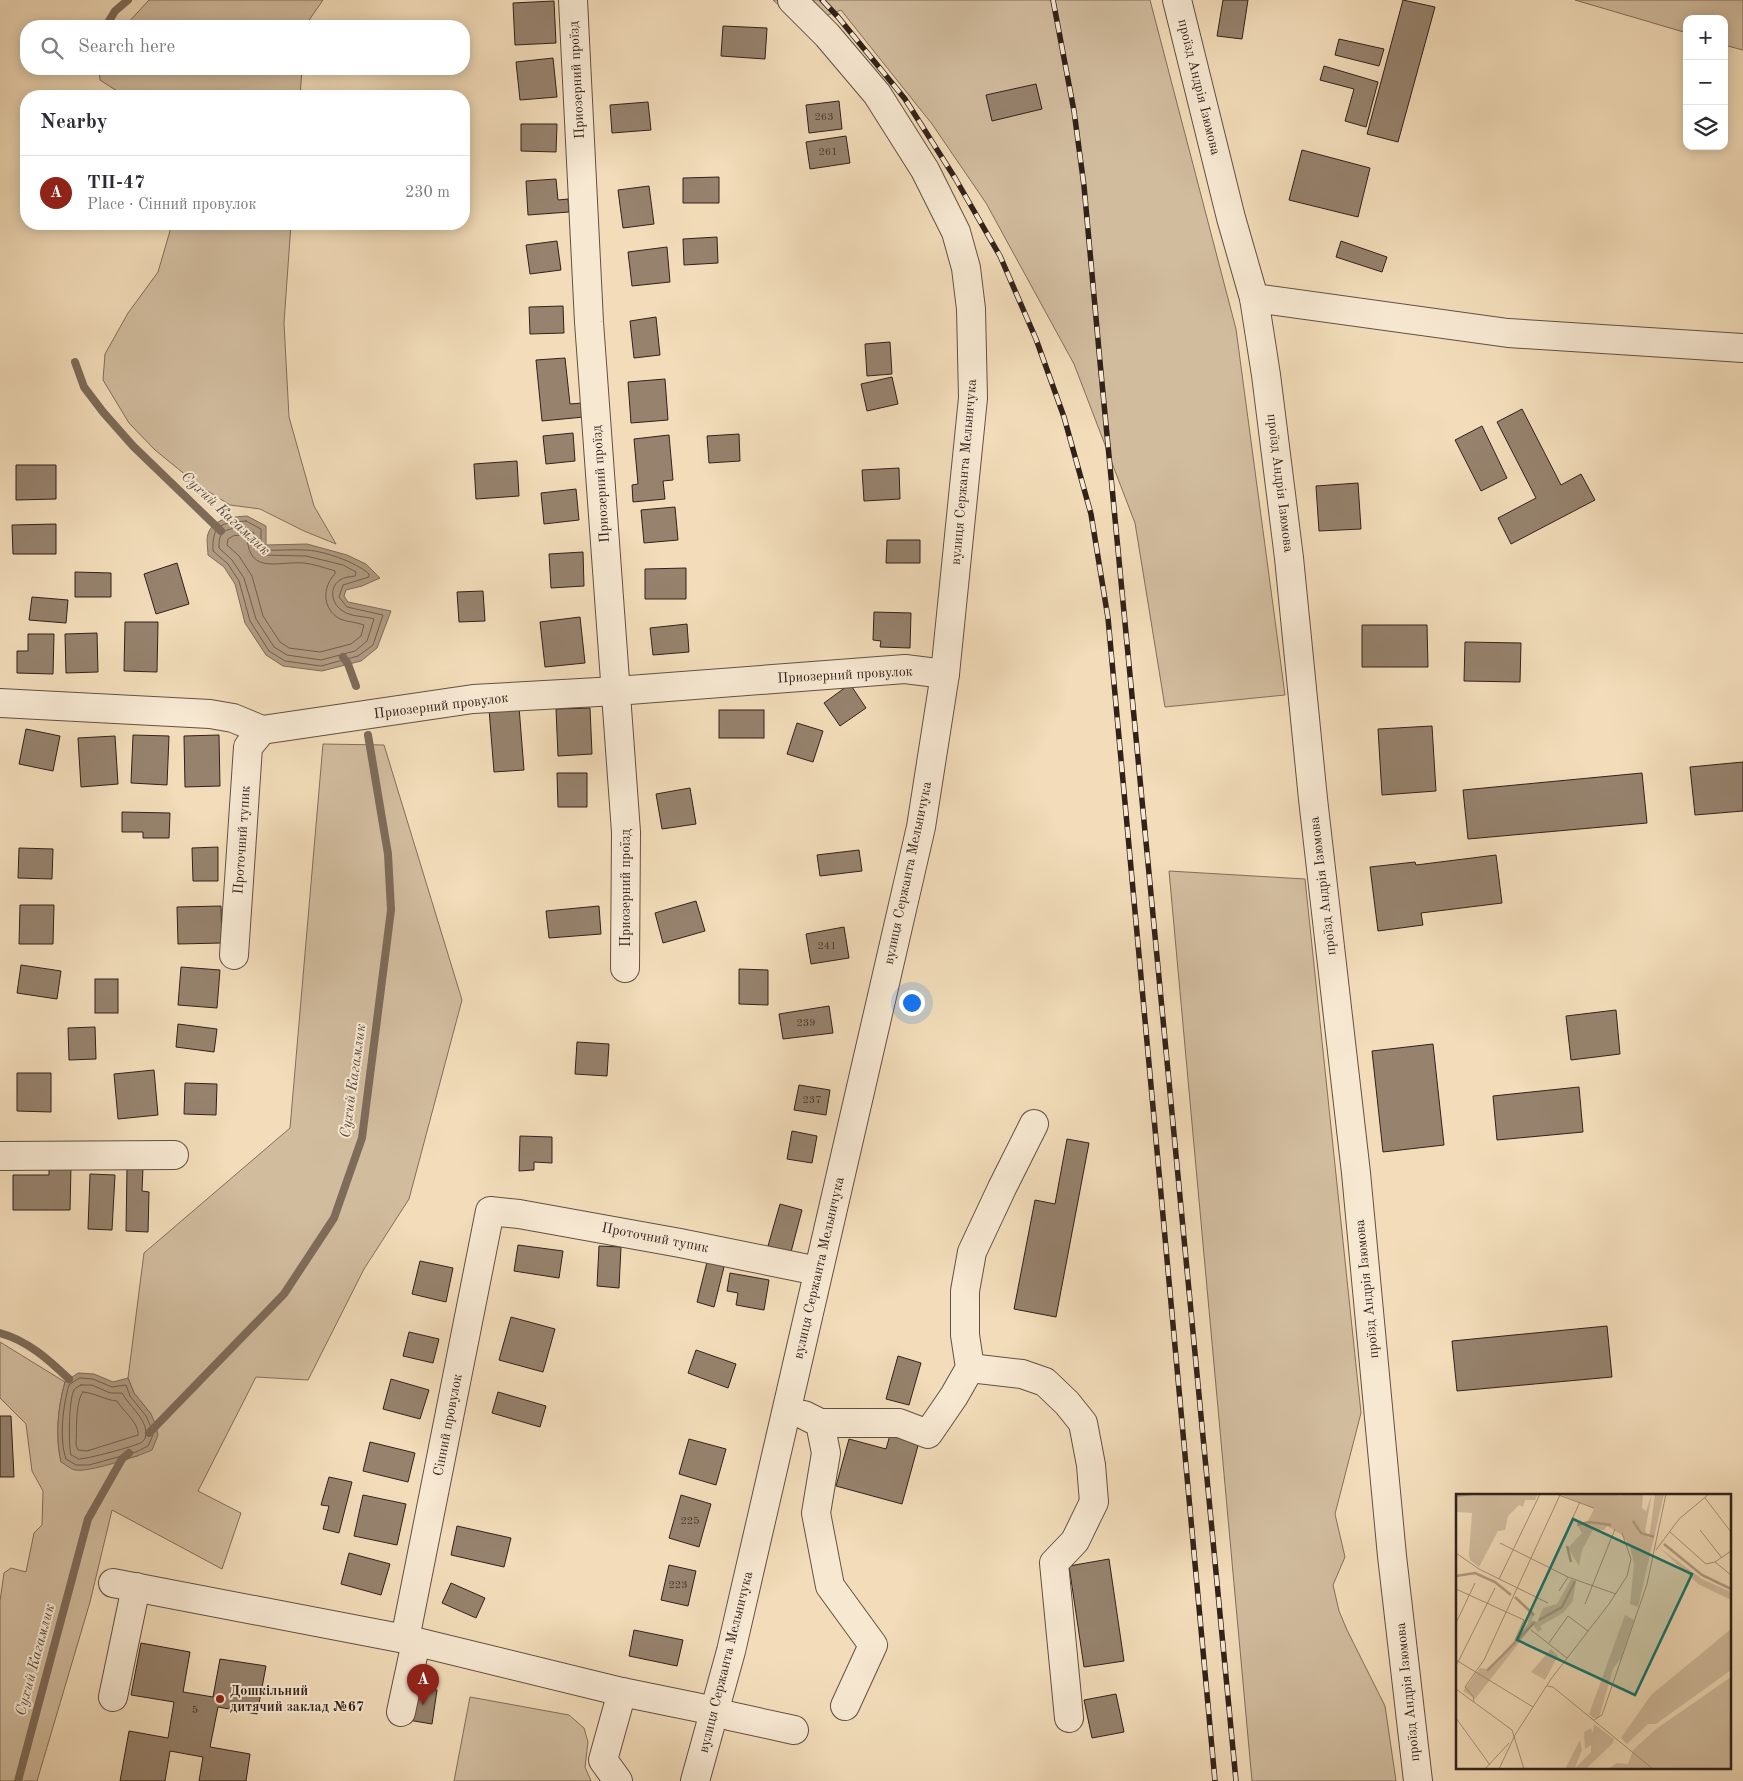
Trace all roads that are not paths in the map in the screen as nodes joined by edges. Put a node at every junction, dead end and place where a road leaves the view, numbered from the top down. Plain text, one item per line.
1 (573, 0) edge
2 (792, 0) edge
3 (1177, 0) edge
4 (1254, 298) junction
5 (1743, 348) edge
6 (945, 674) junction
7 (616, 692) junction
8 (0, 703) edge
9 (262, 730) junction
10 (234, 955) dead end
11 (625, 968) dead end
12 (1034, 1124) dead end
13 (174, 1155) dead end
14 (0, 1156) edge
15 (490, 1211) joint
16 (818, 1271) junction
17 (970, 1368) junction
18 (787, 1407) junction
19 (820, 1424) junction
20 (410, 1640) junction
21 (622, 1692) junction
22 (113, 1697) dead end
23 (845, 1706) dead end
24 (715, 1711) junction
25 (401, 1712) dead end
26 (1070, 1718) dead end
27 (794, 1730) dead end
28 (618, 1781) edge
29 (695, 1781) edge
30 (1418, 1781) edge

1 - 7 street, Приозерний проїзд
2 - 6 street, вулиця Сержанта Мельничука
3 - 4 street, проїзд Андрія Ізюмова
4 - 5 street
4 - 30 street, проїзд Андрія Ізюмова
6 - 7 street, Приозерний провулок
6 - 16 street, вулиця Сержанта Мельничука
7 - 9 street, Приозерний провулок
7 - 11 street, Приозерний проїзд
8 - 9 street
9 - 10 street, Проточний тупик
12 - 17 street
13 - 14 street
15 - 16 street, Проточний тупик
15 - 20 street, Сінний провулок
16 - 18 street, вулиця Сержанта Мельничука
17 - 19 street
17 - 26 street
18 - 19 street
18 - 24 street, вулиця Сержанта Мельничука
19 - 23 street
20 - 21 street
20 - 22 street
20 - 25 street, Сінний провулок
21 - 24 street
21 - 28 street
24 - 27 street
24 - 29 street, вулиця Сержанта Мельничука

